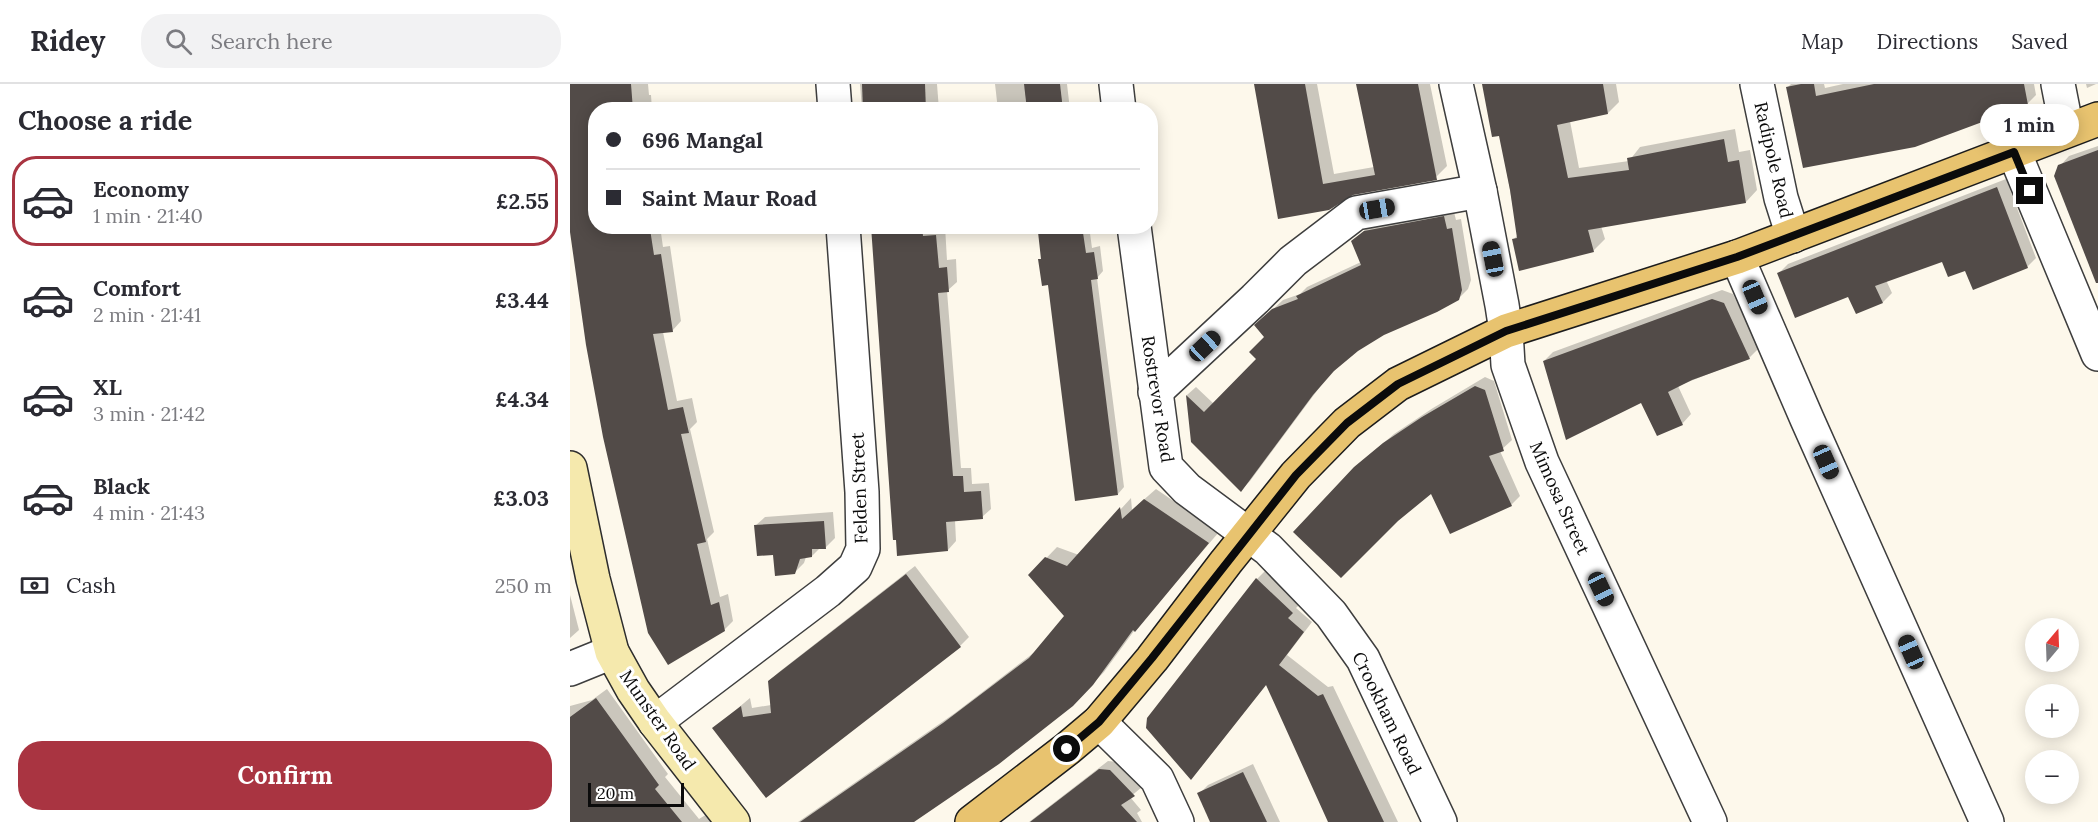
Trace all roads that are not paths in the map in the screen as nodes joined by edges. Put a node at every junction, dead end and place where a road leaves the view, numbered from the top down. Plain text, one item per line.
1 (833, 84) edge
2 (1116, 84) edge
3 (1456, 84) edge
4 (1757, 84) edge
5 (2058, 84) edge
6 (834, 102) edge
7 (1118, 102) edge
8 (2098, 119) edge
9 (2067, 130) junction
10 (2014, 152) junction
11 (1480, 191) junction
12 (844, 234) edge
13 (1135, 234) edge
14 (1793, 236) junction
15 (1737, 257) junction
16 (1506, 331) junction
17 (2098, 354) edge
18 (1155, 392) junction
19 (570, 468) edge
20 (1248, 535) junction
21 (612, 652) junction
22 (570, 669) edge
23 (655, 722) junction
24 (1099, 722) junction
25 (733, 822) edge
26 (972, 822) edge
27 (1177, 822) edge
28 (1440, 822) edge
29 (1710, 822) edge
30 (1988, 822) edge

1 - 6 street
2 - 7 street
3 - 11 street, Mimosa Street
4 - 14 street, Radipole Road
5 - 9 street
8 - 9 main road
9 - 10 main road
10 - 14 main road
10 - 17 street
11 - 16 street, Mimosa Street
11 - 18 street
12 - 23 street, Felden Street
13 - 18 street, Rostrevor Road
14 - 15 main road
15 - 16 main road
15 - 30 street
16 - 20 main road
16 - 29 street, Mimosa Street
18 - 20 street, Rostrevor Road
19 - 21 street, Munster Road
20 - 24 main road
20 - 28 street, Crookham Road
21 - 22 street
21 - 23 street, Munster Road
23 - 25 street, Munster Road
24 - 26 main road
24 - 27 street

